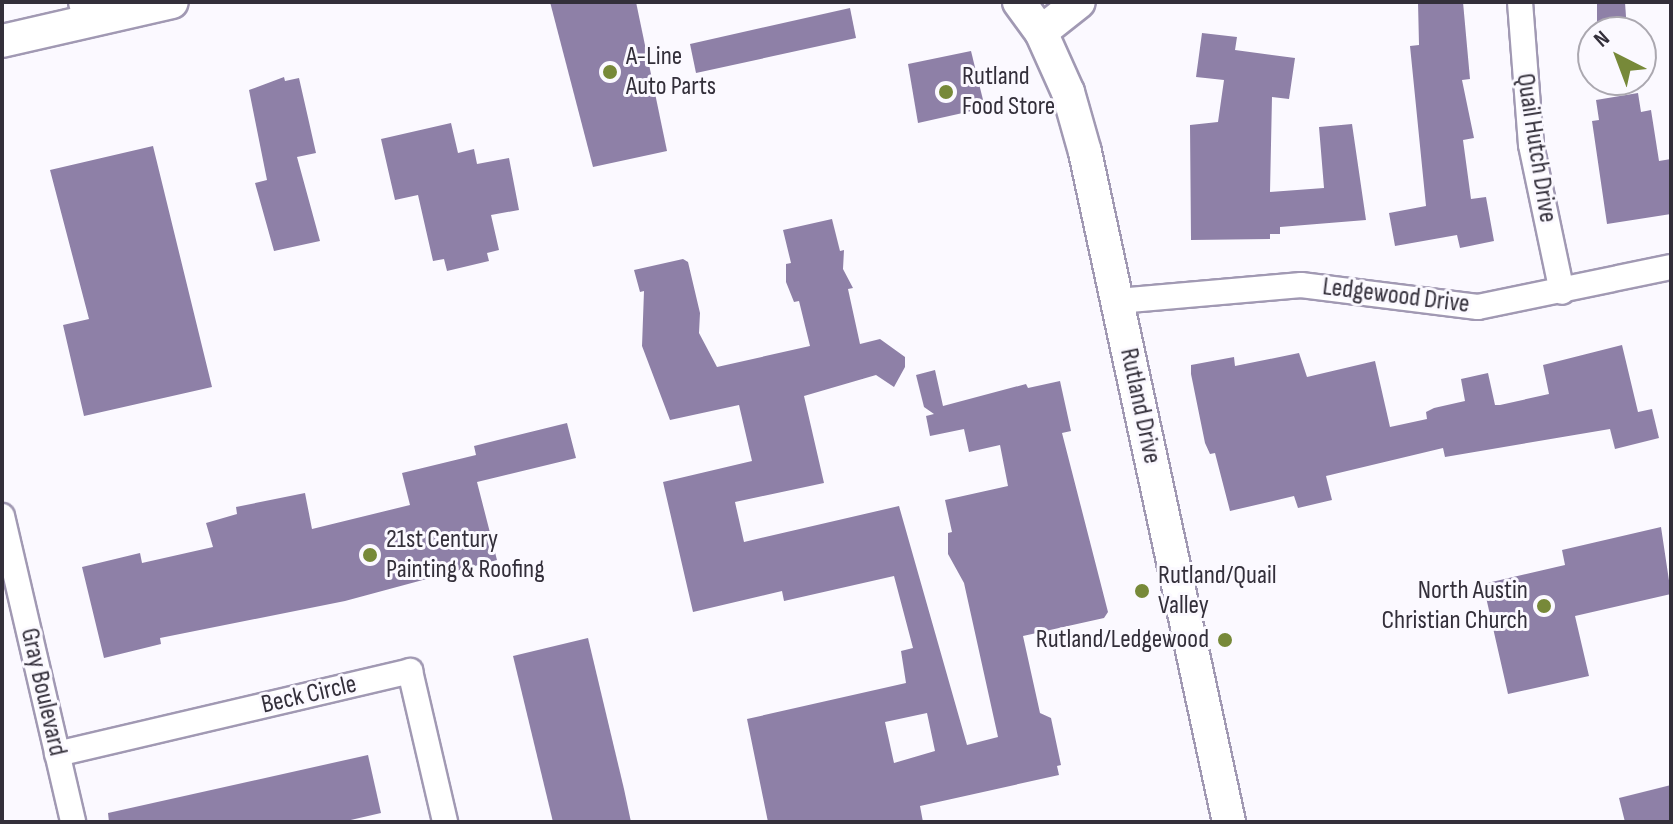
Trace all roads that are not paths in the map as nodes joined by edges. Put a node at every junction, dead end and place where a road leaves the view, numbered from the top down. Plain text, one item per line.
1 (172, 2) edge
2 (1019, 2) edge
3 (1079, 2) edge
4 (1520, 2) edge
5 (83, 12) edge
6 (1041, 32) junction
7 (2, 41) edge
8 (1671, 267) edge
9 (1562, 292) junction
10 (1118, 301) junction
11 (2, 516) edge
12 (57, 754) junction
13 (73, 822) edge
14 (445, 822) edge
15 (1229, 822) edge

1 - 5 street
2 - 6 street, Rutland Drive
3 - 6 street
4 - 9 street, Quail Hutch Drive
5 - 7 street
6 - 10 street, Rutland Drive
8 - 9 street, Ledgewood Drive
9 - 10 street, Ledgewood Drive
10 - 15 street, Rutland Drive
11 - 12 street, Gray Boulevard
12 - 13 street, Gray Boulevard
12 - 14 street, Beck Circle

